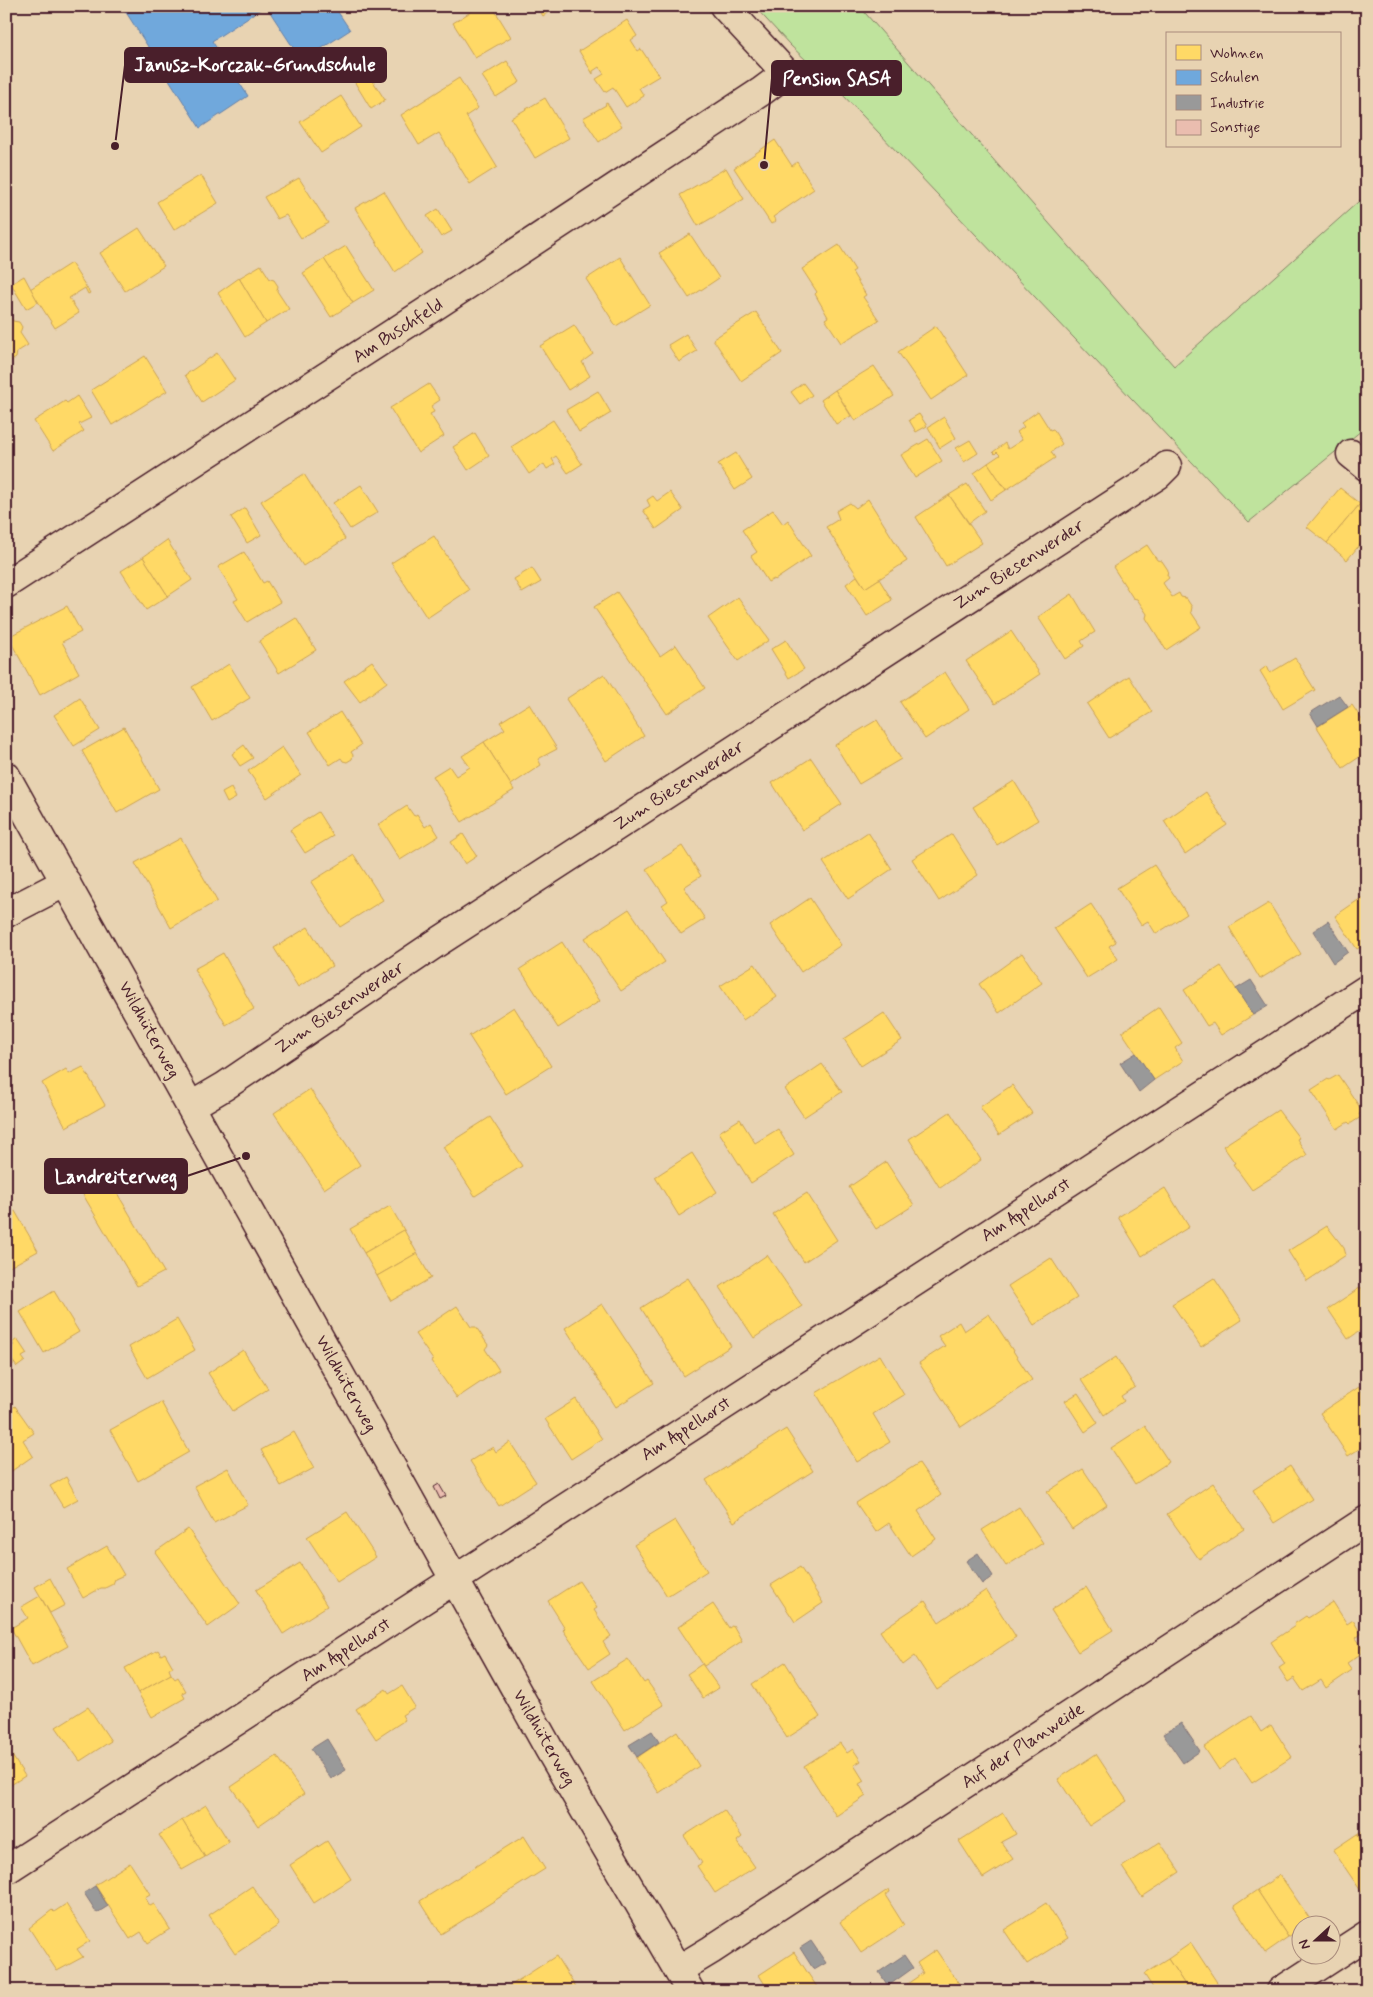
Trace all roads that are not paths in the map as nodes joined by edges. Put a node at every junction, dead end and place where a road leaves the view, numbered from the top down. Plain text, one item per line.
1 (724, 6) edge
2 (1167, 466) dead end
3 (6, 584) edge
4 (6, 776) edge
5 (66, 882) junction
6 (6, 913) edge
7 (1367, 989) edge
8 (191, 1106) junction
9 (1367, 1520) edge
10 (455, 1579) junction
11 (6, 1870) edge
12 (1367, 1935) edge
13 (684, 1980) edge
14 (1281, 1991) edge

1 - 3 street, Am Buschfeld
2 - 8 street, Zum Biesenwerder
4 - 5 street, Wildhüterweg
5 - 6 street
5 - 8 street, Wildhüterweg
7 - 10 street, Am Appelhorst
8 - 10 street, Wildhüterweg
9 - 13 street, Auf der Planweide
10 - 11 street, Am Appelhorst
10 - 13 street, Wildhüterweg
12 - 14 street

